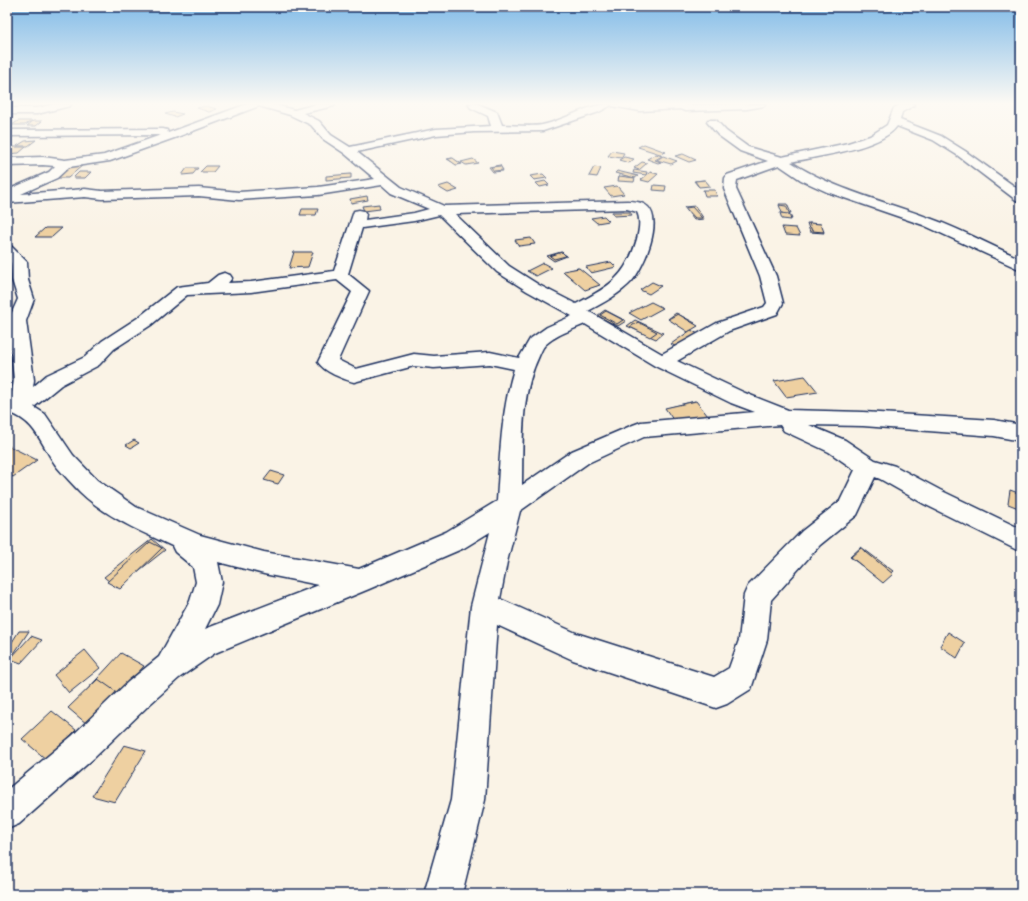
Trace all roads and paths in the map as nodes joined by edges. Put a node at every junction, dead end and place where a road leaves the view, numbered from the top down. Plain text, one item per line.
1 (140, 146) edge
2 (341, 146) edge
3 (367, 146) edge
4 (740, 146) edge
5 (851, 146) edge
6 (950, 146) edge
7 (348, 151) junction
8 (781, 161) junction
9 (7, 162) edge
10 (65, 164) junction
11 (385, 181) junction
12 (7, 197) edge
13 (1021, 197) edge
14 (442, 210) junction
15 (7, 250) edge
16 (1021, 265) edge
17 (228, 274) dead end
18 (340, 275) junction
19 (213, 288) junction
20 (581, 314) junction
21 (662, 362) junction
22 (525, 364) junction
23 (13, 406) edge
24 (786, 417) junction
25 (1021, 433) edge
26 (868, 467) junction
27 (509, 506) junction
28 (169, 533) junction
29 (1021, 541) edge
30 (360, 581) junction
31 (485, 606) junction
32 (169, 668) junction
33 (7, 812) edge
34 (443, 894) edge

1 - 10 street
2 - 7 street
3 - 7 street
4 - 8 street
5 - 8 street
6 - 13 street
7 - 11 street
8 - 16 street
8 - 21 street
9 - 10 street
10 - 12 street
11 - 12 street
11 - 14 street
14 - 18 street
14 - 20 street
14 - 20 street
15 - 23 street
17 - 19 street
18 - 19 street
18 - 22 street
19 - 23 street
20 - 21 street
20 - 22 street
21 - 24 street
22 - 27 street
23 - 28 street
24 - 25 street
24 - 26 street
24 - 27 street
26 - 29 street
26 - 31 street
27 - 30 street
27 - 31 street
28 - 30 street
28 - 32 street
30 - 32 street
31 - 34 street
32 - 33 street

